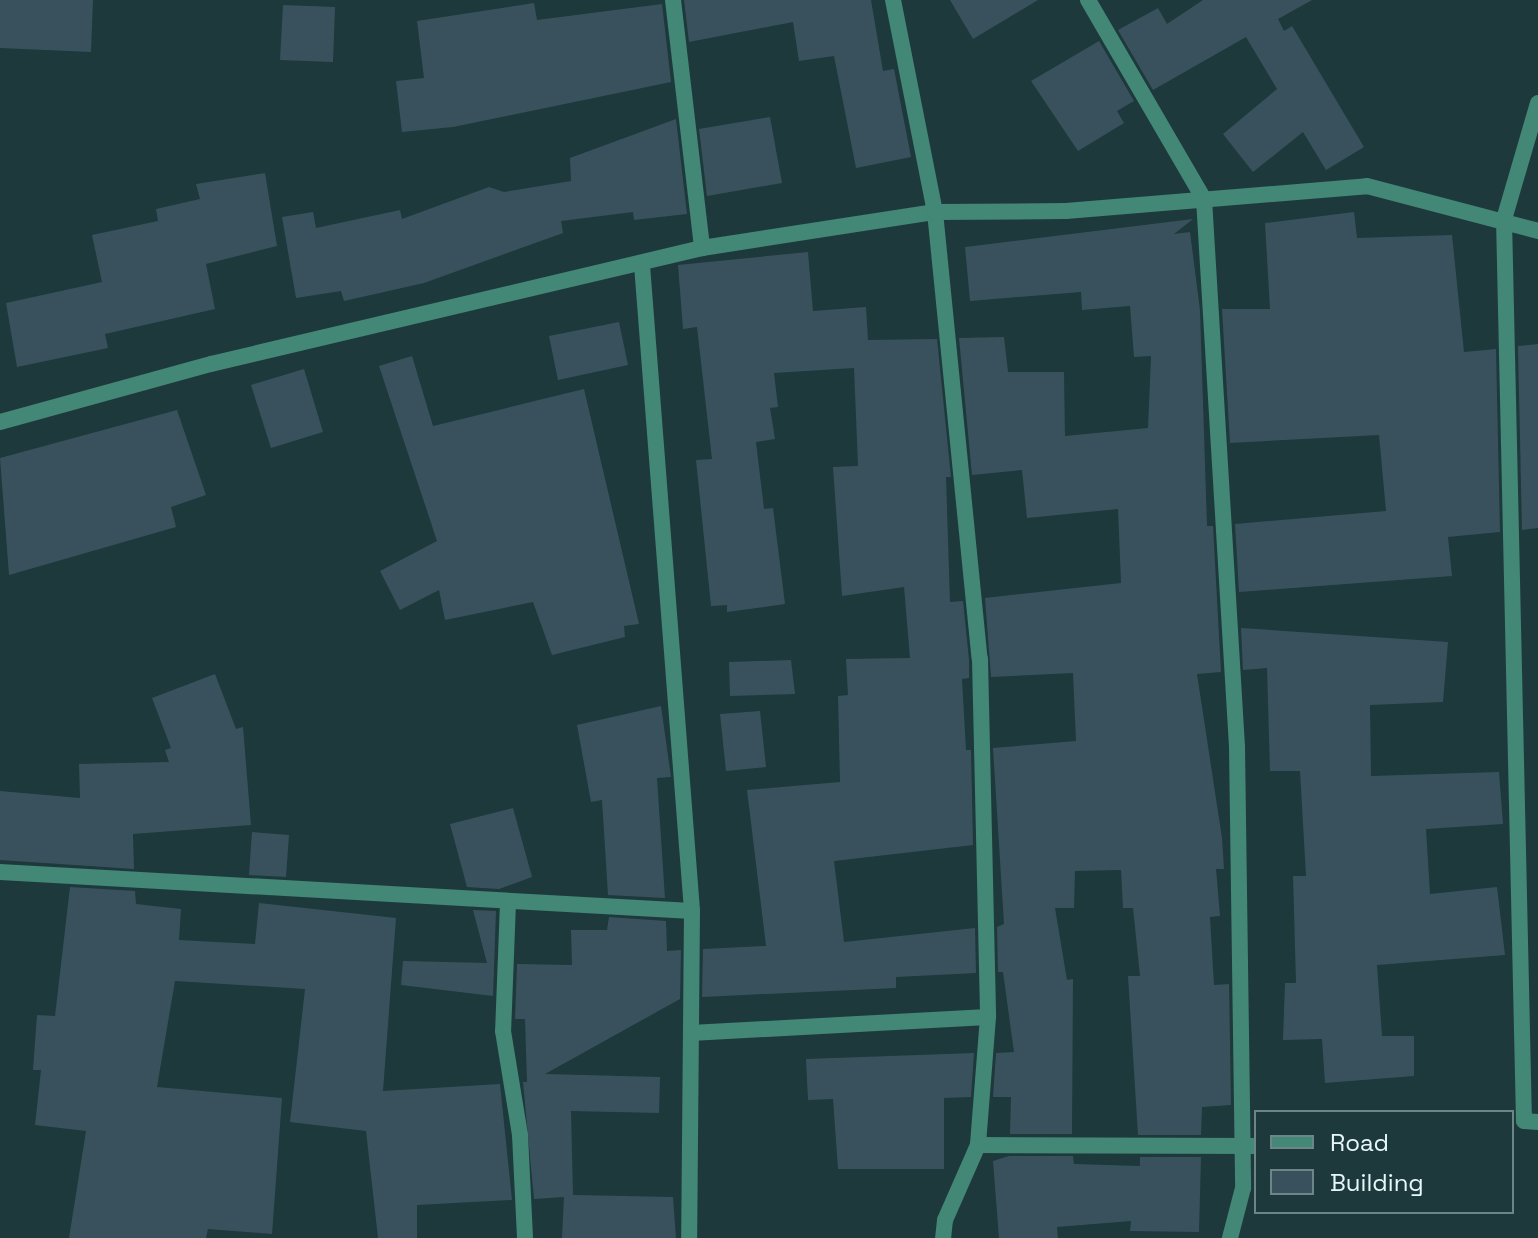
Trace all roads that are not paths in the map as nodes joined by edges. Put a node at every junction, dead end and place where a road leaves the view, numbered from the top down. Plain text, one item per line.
1 (673, 0) edge
2 (893, 0) edge
3 (1088, 0) edge
4 (1538, 103) edge
5 (1204, 199) junction
6 (935, 212) junction
7 (1504, 219) junction
8 (1538, 231) edge
9 (702, 248) junction
10 (642, 265) junction
11 (0, 422) edge
12 (0, 872) edge
13 (508, 903) junction
14 (692, 911) junction
15 (988, 1017) junction
16 (691, 1033) junction
17 (1525, 1122) edge
18 (978, 1145) junction
19 (1249, 1147) edge
20 (525, 1238) edge
21 (689, 1238) edge
22 (943, 1238) edge
23 (1230, 1238) edge

1 - 9 street
2 - 6 street
3 - 5 street
4 - 7 street
5 - 6 street
5 - 7 street
5 - 19 street
6 - 9 street
6 - 15 street
7 - 8 street
7 - 17 street
9 - 10 street
10 - 11 street
10 - 14 street
12 - 13 street
13 - 14 street
13 - 20 street
14 - 16 street
15 - 16 street
15 - 18 street
16 - 21 street
18 - 19 street
18 - 22 street
19 - 23 street

